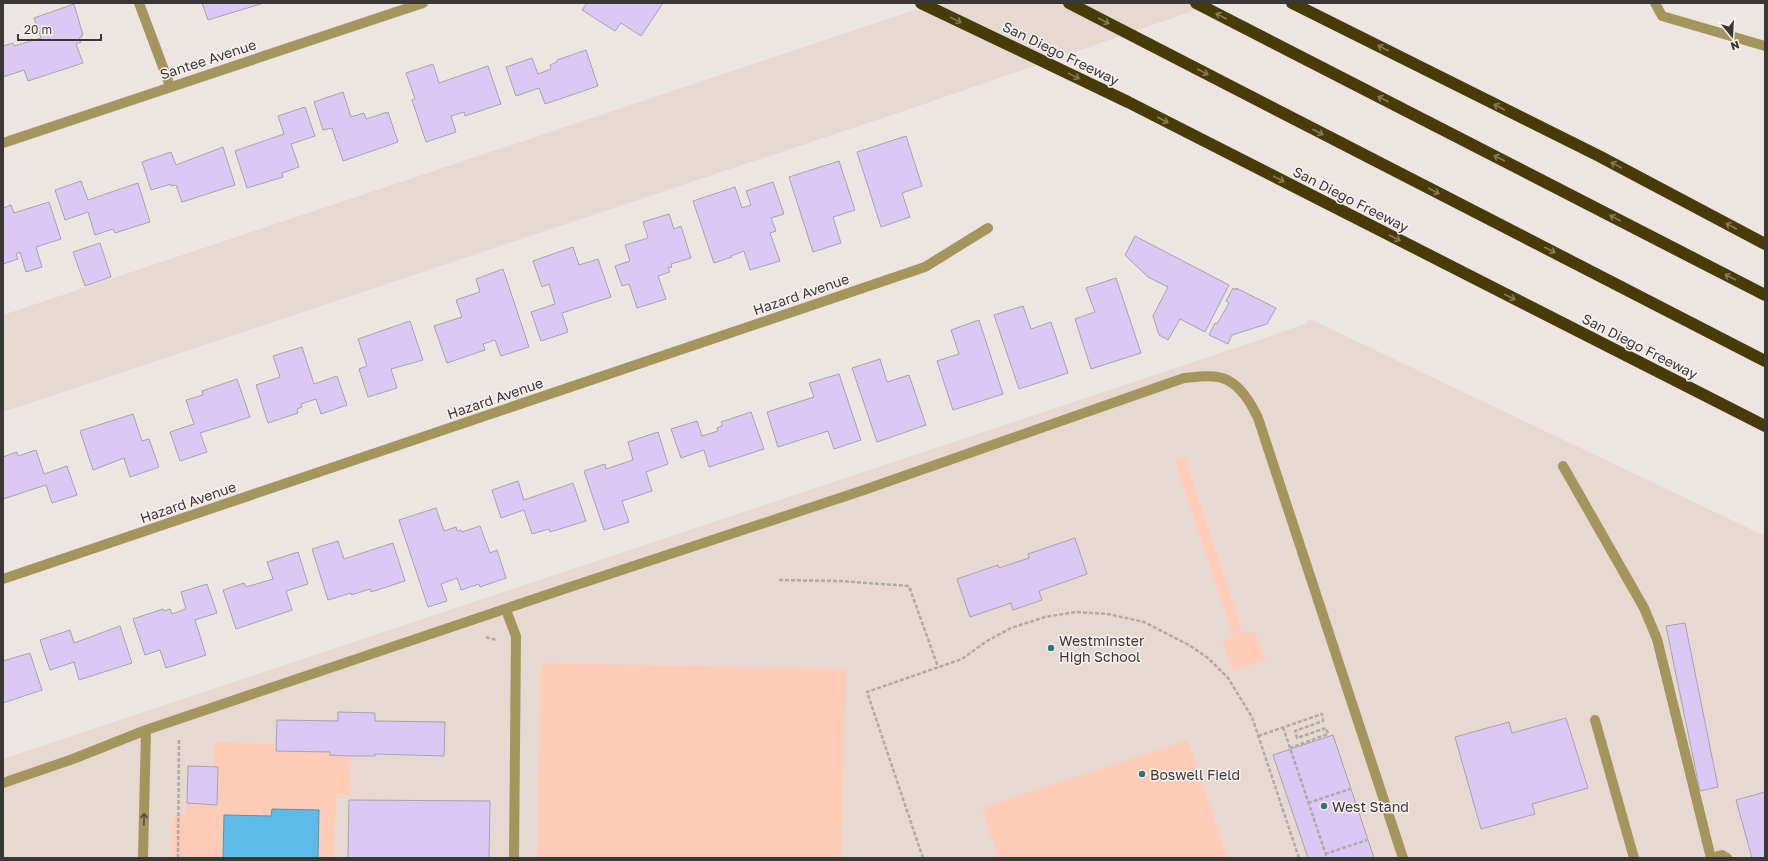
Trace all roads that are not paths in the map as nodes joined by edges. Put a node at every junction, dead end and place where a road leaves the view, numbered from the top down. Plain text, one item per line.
1 (139, 3) edge
2 (422, 3) edge
3 (921, 3) edge
4 (1069, 3) edge
5 (1196, 3) edge
6 (1292, 3) edge
7 (1655, 3) edge
8 (1765, 46) edge
9 (170, 86) junction
10 (3, 143) edge
11 (988, 228) dead end
12 (1765, 244) edge
13 (1765, 295) edge
14 (1765, 360) edge
15 (1765, 426) edge
16 (1562, 466) dead end
17 (3, 579) edge
18 (506, 610) junction
19 (1595, 720) dead end
20 (146, 730) junction
21 (3, 783) edge
22 (143, 858) edge
23 (514, 858) edge
24 (1403, 858) edge
25 (1634, 858) edge
26 (1711, 858) edge
27 (1727, 858) edge

1 - 9 street
2 - 9 street, Santee Avenue
3 -> 15 highway, San Diego Freeway
4 -> 14 highway
13 -> 5 highway
12 -> 6 highway
7 - 8 street
9 - 10 street, Santee Avenue
11 - 17 street, Hazard Avenue
16 - 26 street
18 - 20 street
18 - 23 street
18 - 24 street
19 - 25 street
20 - 21 street
22 -> 20 street
26 - 27 street

